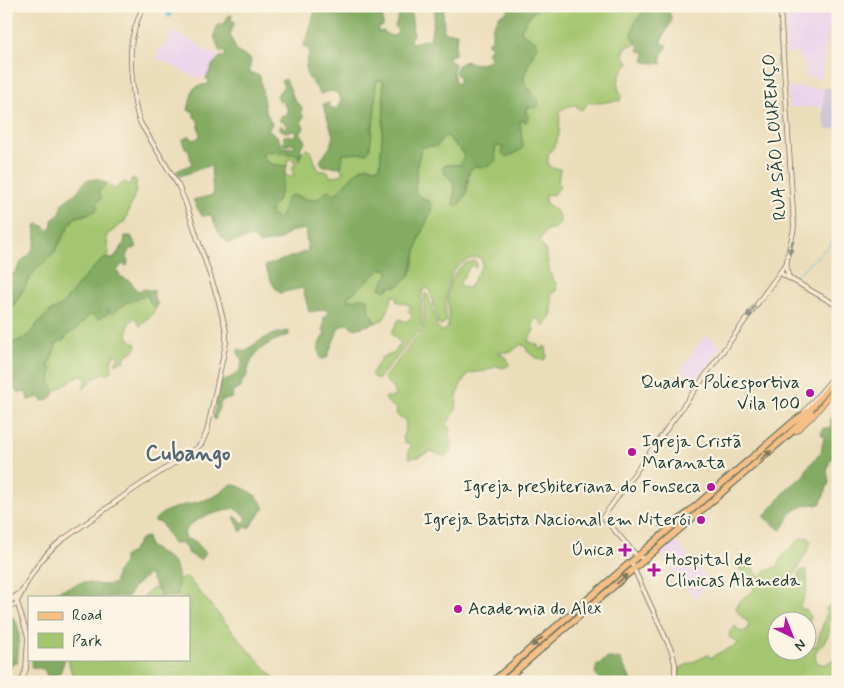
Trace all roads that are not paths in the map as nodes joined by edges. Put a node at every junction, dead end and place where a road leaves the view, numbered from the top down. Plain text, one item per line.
1 (143, 6) edge
2 (780, 6) edge
3 (786, 264) junction
4 (781, 271) junction
5 (790, 278) junction
6 (838, 306) edge
7 (838, 372) edge
8 (838, 378) edge
9 (838, 385) edge
10 (794, 421) junction
11 (786, 437) junction
12 (637, 556) junction
13 (645, 559) junction
14 (634, 568) junction
15 (23, 590) junction
16 (12, 600) junction
17 (17, 602) junction
18 (6, 604) edge
19 (12, 606) junction
20 (19, 613) junction
21 (21, 682) edge
22 (492, 682) edge
23 (503, 682) edge
24 (675, 682) edge

1 - 15 main road
2 -> 3 main road, RUA SÃO LOURENÇO
3 - 4 main road, RUA SÃO LOURENÇO
3 - 5 main road, RUA SÃO LOURENÇO
4 - 5 main road
4 -> 12 main road, RUA SÃO LOURENÇO
5 - 6 main road
7 - 10 main road
8 - 10 highway
8 - 11 highway
9 - 11 main road
10 - 12 highway
13 -> 11 highway
12 - 13 main road
12 - 14 main road
12 -> 22 highway
13 - 14 highway
23 -> 14 highway
14 - 24 main road
15 - 16 main road
15 - 17 main road
16 - 17 main road
16 - 18 main road
16 - 19 main road
17 - 19 main road
17 - 20 main road
18 - 19 main road
19 - 20 main road
20 - 21 main road

